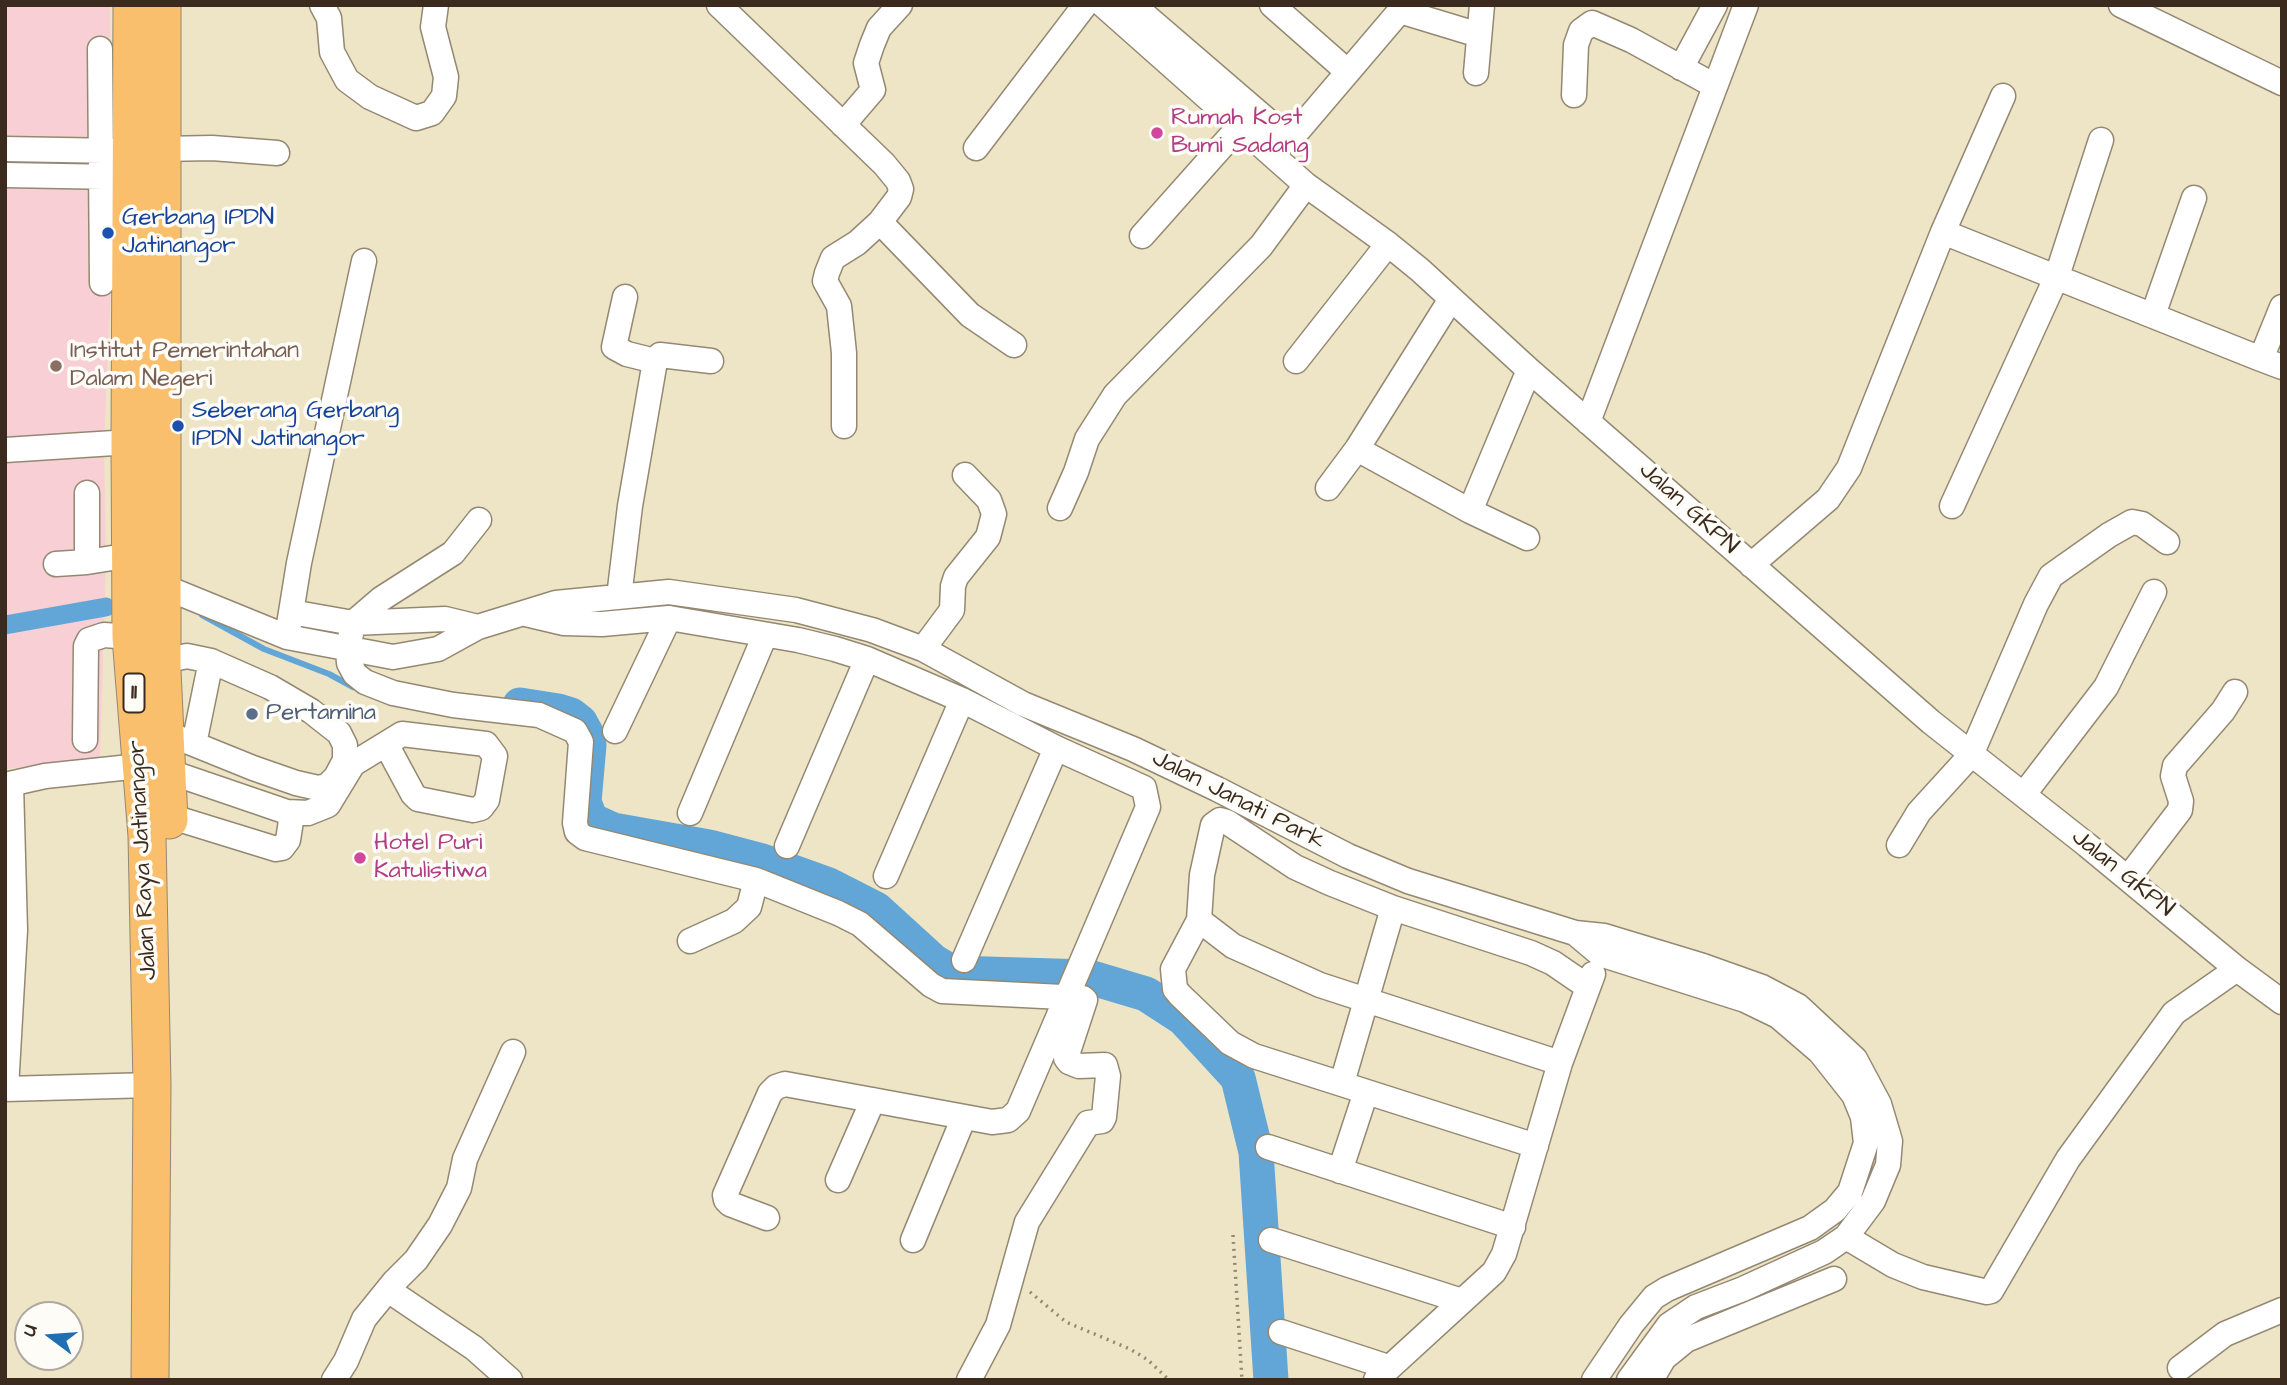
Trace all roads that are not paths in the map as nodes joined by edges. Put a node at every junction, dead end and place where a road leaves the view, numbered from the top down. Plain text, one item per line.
1 (132, 5) edge
2 (162, 5) edge
3 (322, 5) edge
4 (436, 5) edge
5 (719, 5) edge
6 (900, 5) edge
7 (1085, 5) edge
8 (1272, 5) edge
9 (1482, 5) edge
10 (1715, 5) edge
11 (1746, 5) edge
12 (2122, 5) edge
13 (1120, 8) edge
14 (1402, 8) edge
15 (1479, 35) junction
16 (100, 49) dead end
17 (1681, 68) junction
18 (1348, 72) junction
19 (1476, 73) dead end
20 (2282, 83) edge
21 (1714, 86) junction
22 (1574, 95) dead end
23 (2003, 96) dead end
24 (844, 125) junction
25 (1239, 127) junction
26 (2101, 140) dead end
27 (976, 148) dead end
28 (5, 149) edge
29 (277, 153) dead end
30 (131, 162) junction
31 (5, 175) edge
32 (1306, 186) junction
33 (2194, 198) dead end
34 (880, 222) junction
35 (1943, 232) junction
36 (1142, 236) dead end
37 (1388, 244) junction
38 (364, 261) dead end
39 (2057, 276) junction
40 (102, 283) dead end
41 (625, 297) dead end
42 (1451, 299) junction
43 (2282, 307) edge
44 (2153, 314) junction
45 (1014, 345) dead end
46 (655, 361) junction
47 (711, 361) dead end
48 (1296, 361) dead end
49 (2271, 363) edge
50 (1529, 370) junction
51 (1588, 422) junction
52 (844, 426) dead end
53 (130, 442) junction
54 (1357, 449) junction
55 (5, 450) edge
56 (965, 475) dead end
57 (1328, 488) dead end
58 (87, 493) dead end
59 (1952, 506) dead end
60 (1060, 508) dead end
61 (1470, 511) junction
62 (479, 520) dead end
63 (1527, 538) dead end
64 (2167, 542) dead end
65 (131, 555) junction
66 (88, 562) junction
67 (56, 564) dead end
68 (1751, 565) junction
69 (162, 586) junction
70 (2154, 592) dead end
71 (619, 597) junction
72 (291, 612) junction
73 (525, 614) junction
74 (669, 618) junction
75 (353, 623) junction
76 (478, 627) junction
77 (765, 635) junction
78 (287, 637) junction
79 (923, 649) junction
80 (348, 650) junction
81 (142, 659) junction
82 (867, 659) junction
83 (211, 661) junction
84 (2235, 692) dead end
85 (962, 699) junction
86 (615, 731) dead end
87 (179, 738) junction
88 (85, 740) dead end
89 (386, 744) dead end
90 (1056, 748) junction
91 (1971, 755) junction
92 (154, 769) junction
93 (8, 785) edge
94 (2024, 794) junction
95 (278, 809) junction
96 (690, 813) dead end
97 (169, 816) junction
98 (1899, 845) dead end
99 (787, 846) dead end
100 (886, 876) dead end
101 (2128, 878) junction
102 (756, 880) junction
103 (1393, 908) junction
104 (1199, 920) junction
105 (690, 941) dead end
106 (1602, 945) junction
107 (964, 960) dead end
108 (2237, 969) junction
109 (1072, 986) junction
110 (1588, 987) junction
111 (1365, 1000) junction
112 (2282, 1002) edge
113 (513, 1052) dead end
114 (1560, 1063) junction
115 (1342, 1083) junction
116 (152, 1085) junction
117 (6, 1089) edge
118 (1366, 1092) junction
119 (873, 1100) junction
120 (964, 1116) junction
121 (1536, 1146) junction
122 (1268, 1147) dead end
123 (1340, 1171) junction
124 (838, 1180) dead end
125 (767, 1218) dead end
126 (1513, 1227) junction
127 (913, 1240) dead end
128 (1270, 1240) dead end
129 (1855, 1243) junction
130 (1834, 1279) dead end
131 (387, 1290) junction
132 (1462, 1301) junction
133 (2282, 1310) edge
134 (1281, 1332) dead end
135 (2180, 1368) dead end
136 (1601, 1370) edge
137 (1382, 1373) edge
138 (1638, 1377) edge
139 (150, 1380) edge
140 (174, 1380) edge
141 (334, 1380) edge
142 (510, 1380) edge
143 (969, 1380) edge

1 - 30 highway, Jalan Raya Jatinangor / 11
2 - 30 highway, Jalan Raya Jatinangor / 11
3 - 4 street
5 - 24 street
6 - 24 street
7 - 27 street
8 - 18 street
9 - 15 street
10 - 17 street
11 - 21 street
12 - 20 street
13 - 18 street
13 - 25 street, Jalan GKPN
14 - 15 street
14 - 18 street
15 - 19 street
16 - 30 street
17 - 21 street
17 - 22 street
21 - 51 street
23 - 35 street
24 - 34 street
25 - 32 street, Jalan GKPN
25 - 36 street
26 - 39 street
28 - 30 street
29 - 30 street
30 - 31 street
30 - 40 street
30 - 53 highway, Jalan Raya Jatinangor / 11
30 - 69 highway, Jalan Raya Jatinangor / 11
32 - 37 street, Jalan GKPN
32 - 60 street
33 - 44 street
34 - 45 street
34 - 52 street
35 - 39 street
35 - 68 street
37 - 42 street, Jalan GKPN
37 - 48 street
38 - 72 street
39 - 44 street
39 - 59 street
41 - 46 street
42 - 50 street, Jalan GKPN
42 - 54 street
43 - 49 street
44 - 49 street
46 - 47 street
46 - 71 street
50 - 51 street, Jalan GKPN
50 - 61 street
51 - 68 street, Jalan GKPN
53 - 55 street
53 - 65 highway, Jalan Raya Jatinangor / 11
54 - 57 street
54 - 61 street
56 - 79 street
58 - 66 street
61 - 63 street
62 - 75 street
64 - 91 street
65 - 66 street
65 - 81 highway, Jalan Raya Jatinangor / 11
66 - 67 street
68 - 91 street, Jalan GKPN
69 - 78 street, Jalan Janati Park
69 - 81 highway, Jalan Raya Jatinangor / 11
70 - 94 street
71 - 73 street, Jalan Janati Park
71 - 79 street, Jalan Janati Park
72 - 75 street
72 - 78 street
73 - 74 street
73 - 76 street, Jalan Janati Park
74 - 77 street
74 - 86 street
75 - 76 street
75 - 80 street
76 - 80 street, Jalan Janati Park
77 - 82 street
77 - 96 street
78 - 80 street, Jalan Janati Park
79 - 106 street, Jalan Janati Park
80 - 102 street
81 - 83 street
81 - 87 highway, Jalan Raya Jatinangor / 11
81 - 88 street
81 - 92 highway, Jalan Raya Jatinangor / 11
82 - 85 street
82 - 99 street
83 - 87 street
83 - 87 street
84 - 101 street
85 - 90 street
85 - 100 street
87 - 92 highway, Jalan Raya Jatinangor / 11
89 - 95 street
90 - 107 street
90 - 109 street
91 - 94 street, Jalan GKPN
91 - 98 street
92 - 93 street
92 - 95 street
92 - 97 highway, Jalan Raya Jatinangor / 11
92 - 116 highway, Jalan Raya Jatinangor / 11
93 - 117 street
94 - 101 street, Jalan GKPN
95 - 97 street
97 - 140 highway, Jalan Raya Jatinangor / 11
101 - 108 street, Jalan GKPN
102 - 105 street
102 - 109 street
103 - 104 street
103 - 110 street
103 - 111 street
104 - 111 street
104 - 115 street
106 - 110 street
106 - 129 street, Jalan Janati Park
106 - 136 street
108 - 112 street, Jalan GKPN
108 - 129 street
109 - 120 street
109 - 143 street
110 - 114 street
111 - 114 street
111 - 115 street
113 - 131 street
114 - 121 street
115 - 118 street
116 - 117 street
116 - 139 highway, Jalan Raya Jatinangor / 11
118 - 121 street
118 - 123 street
119 - 120 street
119 - 124 street
119 - 125 street
120 - 127 street
121 - 126 street
122 - 123 street
123 - 126 street
126 - 132 street
128 - 132 street
129 - 138 street, Jalan Janati Park
130 - 138 street
131 - 141 street
131 - 142 street
132 - 137 street
133 - 135 street
134 - 137 street
136 - 138 street

